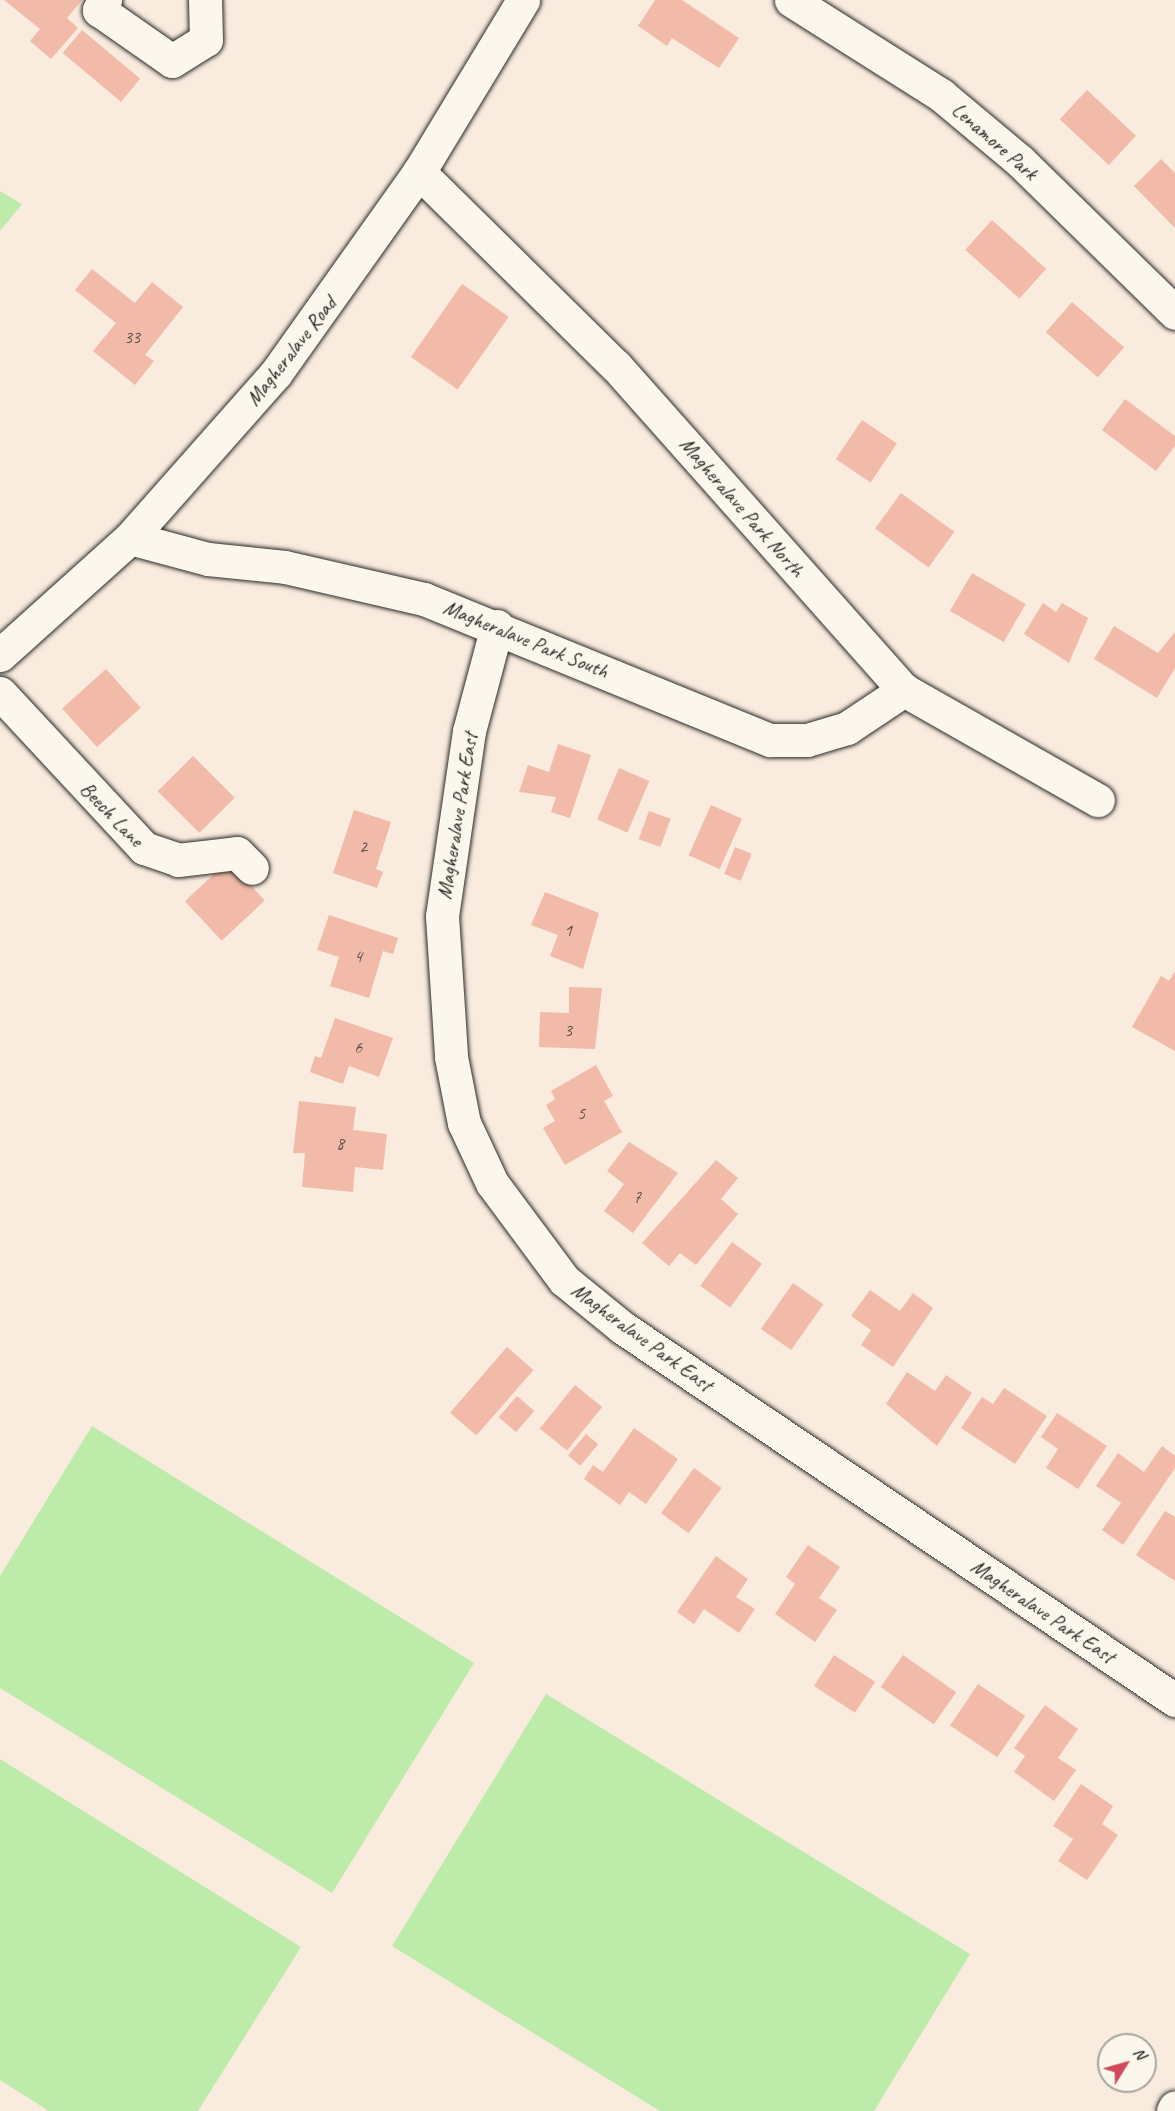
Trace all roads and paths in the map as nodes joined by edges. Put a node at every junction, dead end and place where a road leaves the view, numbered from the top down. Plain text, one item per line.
1 (105, 0) edge
2 (205, 0) edge
3 (523, 0) edge
4 (790, 0) edge
5 (419, 172) junction
6 (1175, 313) edge
7 (130, 538) junction
8 (497, 626) junction
9 (0, 655) edge
10 (904, 690) junction
11 (0, 693) edge
12 (1098, 800) dead end
13 (252, 868) dead end
14 (1175, 1700) edge

1 - 2 street
3 - 5 street, Magheralave Road
4 - 6 street, Lenamore Park
5 - 7 street, Magheralave Road
5 - 10 street, Magheralave Park North
7 - 8 street, Magheralave Park South
7 - 9 street, Magheralave Road
8 - 10 street, Magheralave Park South
8 - 14 street, Magheralave Park East
10 - 12 street, Magheralave Park North
11 - 13 street, Beech Lane

